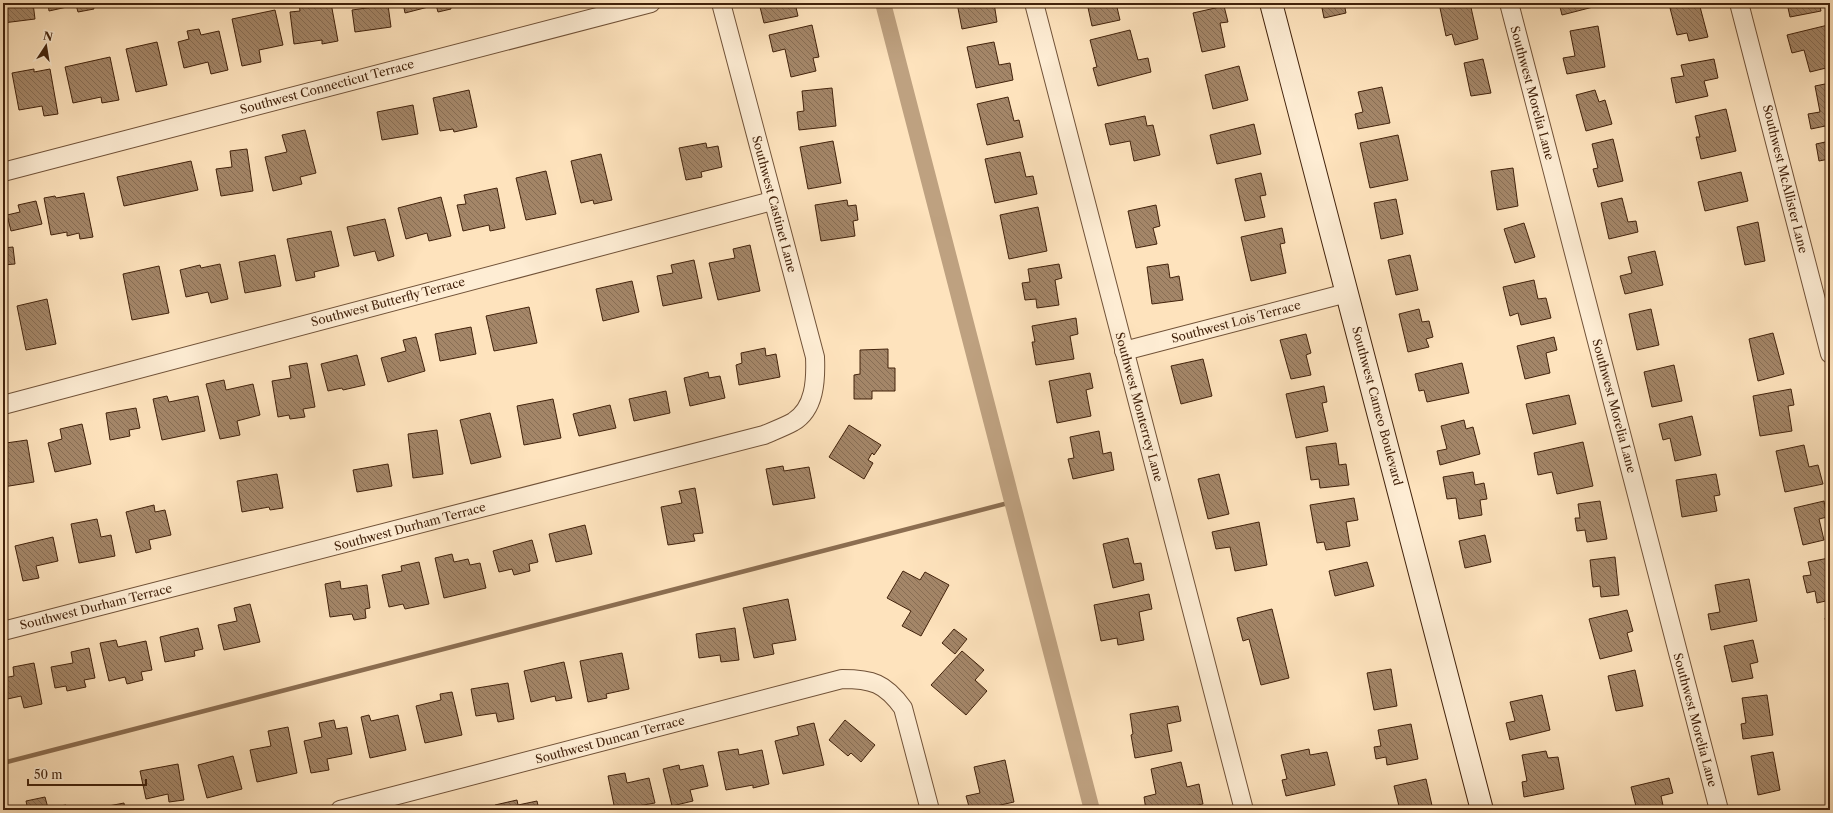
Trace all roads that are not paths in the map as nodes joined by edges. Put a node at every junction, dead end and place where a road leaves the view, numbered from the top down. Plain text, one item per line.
1 (651, 3) edge
2 (721, 3) edge
3 (1034, 3) edge
4 (1271, 3) edge
5 (1509, 3) edge
6 (1739, 3) edge
7 (3, 172) edge
8 (772, 201) junction
9 (1347, 293) junction
10 (1124, 351) junction
11 (1830, 354) edge
12 (3, 405) edge
13 (809, 406) joint
14 (3, 631) edge
15 (340, 810) edge
16 (930, 810) edge
17 (1244, 810) edge
18 (1482, 810) edge
19 (1719, 810) edge

1 - 7 street, Southwest Connecticut Terrace
2 - 8 street, Southwest Castinet Lane
3 - 10 street, Southwest Monterrey Lane
4 - 9 street, Southwest Cameo Boulevard
5 - 19 street, Southwest Morelia Lane
6 - 11 street, Southwest McAllister Lane
8 - 12 street, Southwest Butterfly Terrace
8 - 13 street, Southwest Castinet Lane
9 - 10 street, Southwest Lois Terrace
9 - 18 street, Southwest Cameo Boulevard
10 - 17 street, Southwest Monterrey Lane
13 - 14 street, Southwest Durham Terrace
15 - 16 street, Southwest Duncan Terrace

